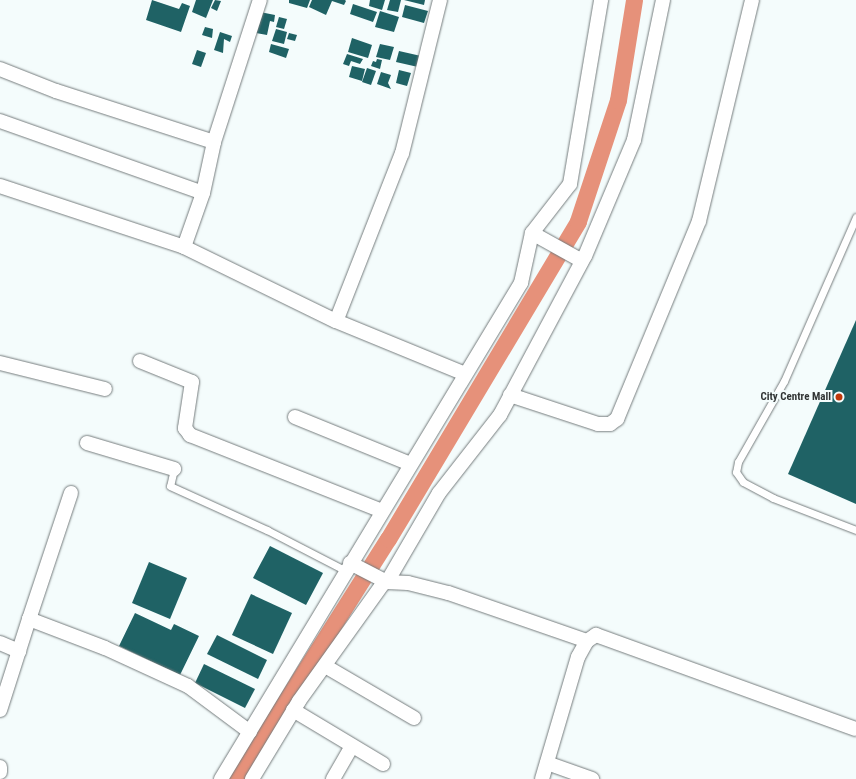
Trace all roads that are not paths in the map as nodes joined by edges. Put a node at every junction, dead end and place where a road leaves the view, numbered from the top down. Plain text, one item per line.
1 (260, 0) edge
2 (440, 0) edge
3 (601, 0) edge
4 (663, 0) edge
5 (752, 0) edge
6 (0, 68) edge
7 (0, 121) edge
8 (214, 142) junction
9 (0, 186) edge
10 (203, 193) junction
11 (856, 217) edge
12 (537, 236) junction
13 (184, 247) junction
14 (582, 262) junction
15 (336, 321) junction
16 (140, 361) dead end
17 (0, 363) edge
18 (465, 374) junction
19 (105, 389) dead end
20 (510, 395) junction
21 (295, 417) dead end
22 (87, 444) dead end
23 (410, 464) junction
24 (174, 469) joint
25 (71, 493) dead end
26 (382, 511) junction
27 (856, 530) edge
28 (351, 567) junction
29 (382, 579) junction
30 (29, 619) junction
31 (587, 641) junction
32 (0, 643) edge
33 (19, 651) junction
34 (325, 666) junction
35 (0, 710) edge
36 (293, 710) junction
37 (414, 718) dead end
38 (856, 729) edge
39 (250, 732) junction
40 (352, 746) junction
41 (547, 763) junction
42 (383, 764) dead end
43 (0, 767) edge
44 (0, 772) edge
45 (221, 779) edge
46 (252, 779) edge
47 (334, 779) edge
48 (542, 779) edge
49 (592, 779) edge

1 - 8 street
2 - 15 street
3 - 12 street
4 - 14 street
5 - 20 street
6 - 8 street
7 - 10 street
8 - 10 street
9 - 13 street
10 - 13 street
11 - 27 lane
12 - 14 street
12 - 18 street
13 - 15 street
14 - 20 street
15 - 18 street
16 - 26 street
17 - 19 street
18 - 23 street
20 - 29 street
21 - 23 street
22 - 24 street
23 - 26 street
24 - 28 lane
25 - 30 street
26 - 28 street
28 - 29 street
28 - 39 street
29 - 31 street
29 - 34 street
30 - 33 street
30 - 39 street
31 - 38 street
31 - 41 street
32 - 33 street
33 - 35 street
34 - 36 street
34 - 37 street
36 - 40 street
36 - 46 street
39 - 45 street
40 - 42 street
40 - 47 street
41 - 48 street
41 - 49 street
43 - 44 street

